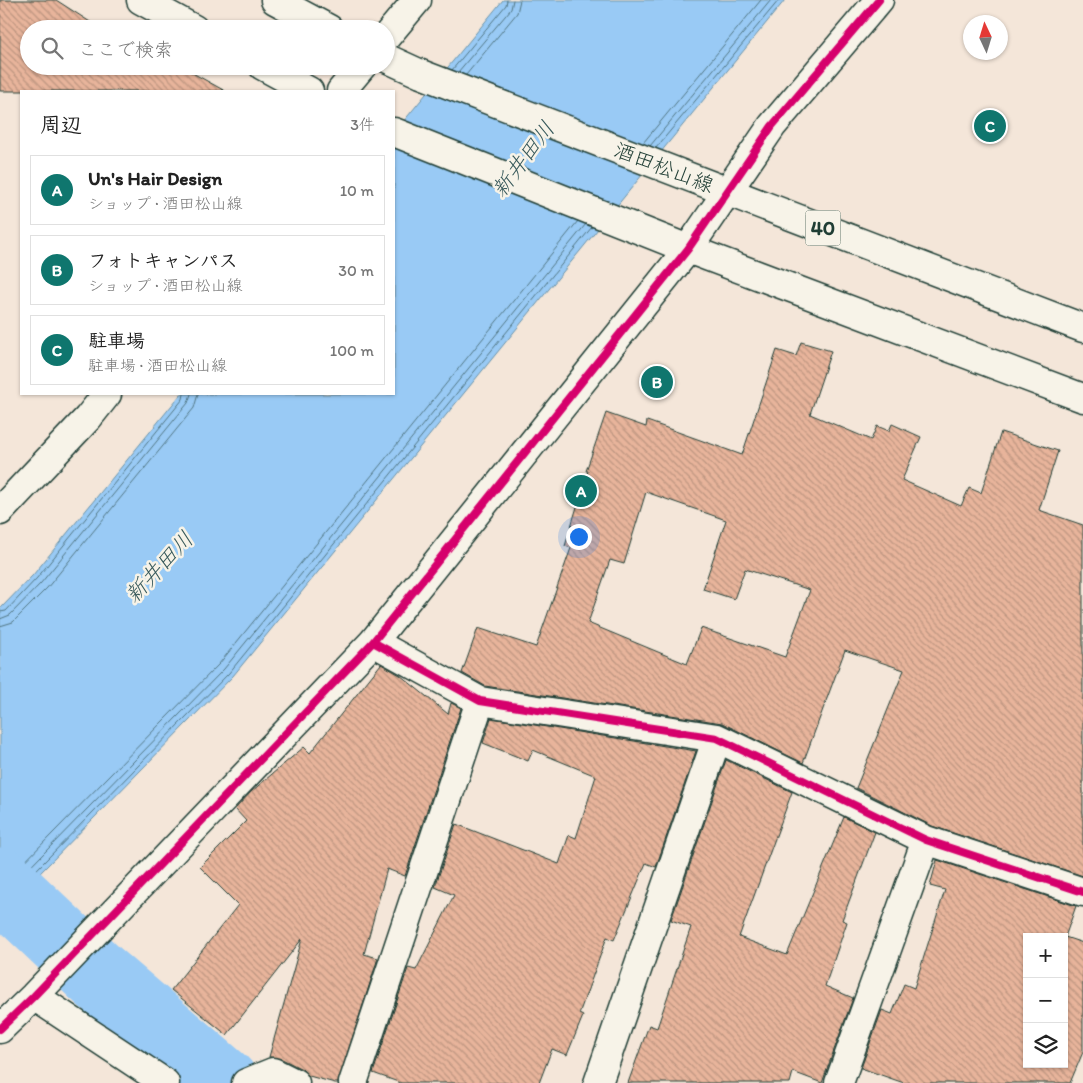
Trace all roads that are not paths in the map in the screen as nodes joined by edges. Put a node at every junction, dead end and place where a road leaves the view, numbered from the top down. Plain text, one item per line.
1 (142, 0) edge
2 (275, 0) edge
3 (417, 0) edge
4 (879, 0) edge
5 (178, 20) edge
6 (312, 20) edge
7 (395, 26) edge
8 (395, 62) edge
9 (280, 75) edge
10 (354, 75) edge
11 (307, 90) edge
12 (342, 90) edge
13 (395, 132) edge
14 (728, 191) junction
15 (688, 249) junction
16 (1083, 328) edge
17 (105, 395) edge
18 (1083, 398) edge
19 (0, 511) edge
20 (373, 642) junction
21 (480, 701) junction
22 (717, 738) junction
23 (926, 840) junction
24 (1083, 892) edge
25 (34, 996) junction
26 (0, 1029) edge
27 (284, 1077) edge
28 (165, 1083) edge
29 (246, 1083) edge
30 (353, 1083) edge
31 (598, 1083) edge
32 (839, 1083) edge

1 - 5 street
2 - 6 street
3 - 7 street
4 - 14 street
8 - 14 street, 酒田松山線 / 40
9 - 11 street
10 - 12 street
13 - 15 street
14 - 15 street
14 - 16 street, 酒田松山線 / 40
15 - 18 street
15 - 20 street
17 - 19 street
20 - 21 street
20 - 25 street
21 - 22 street
21 - 30 street
22 - 23 street
22 - 31 street
23 - 24 street
23 - 32 street
25 - 26 street
25 - 28 street
27 - 29 street

